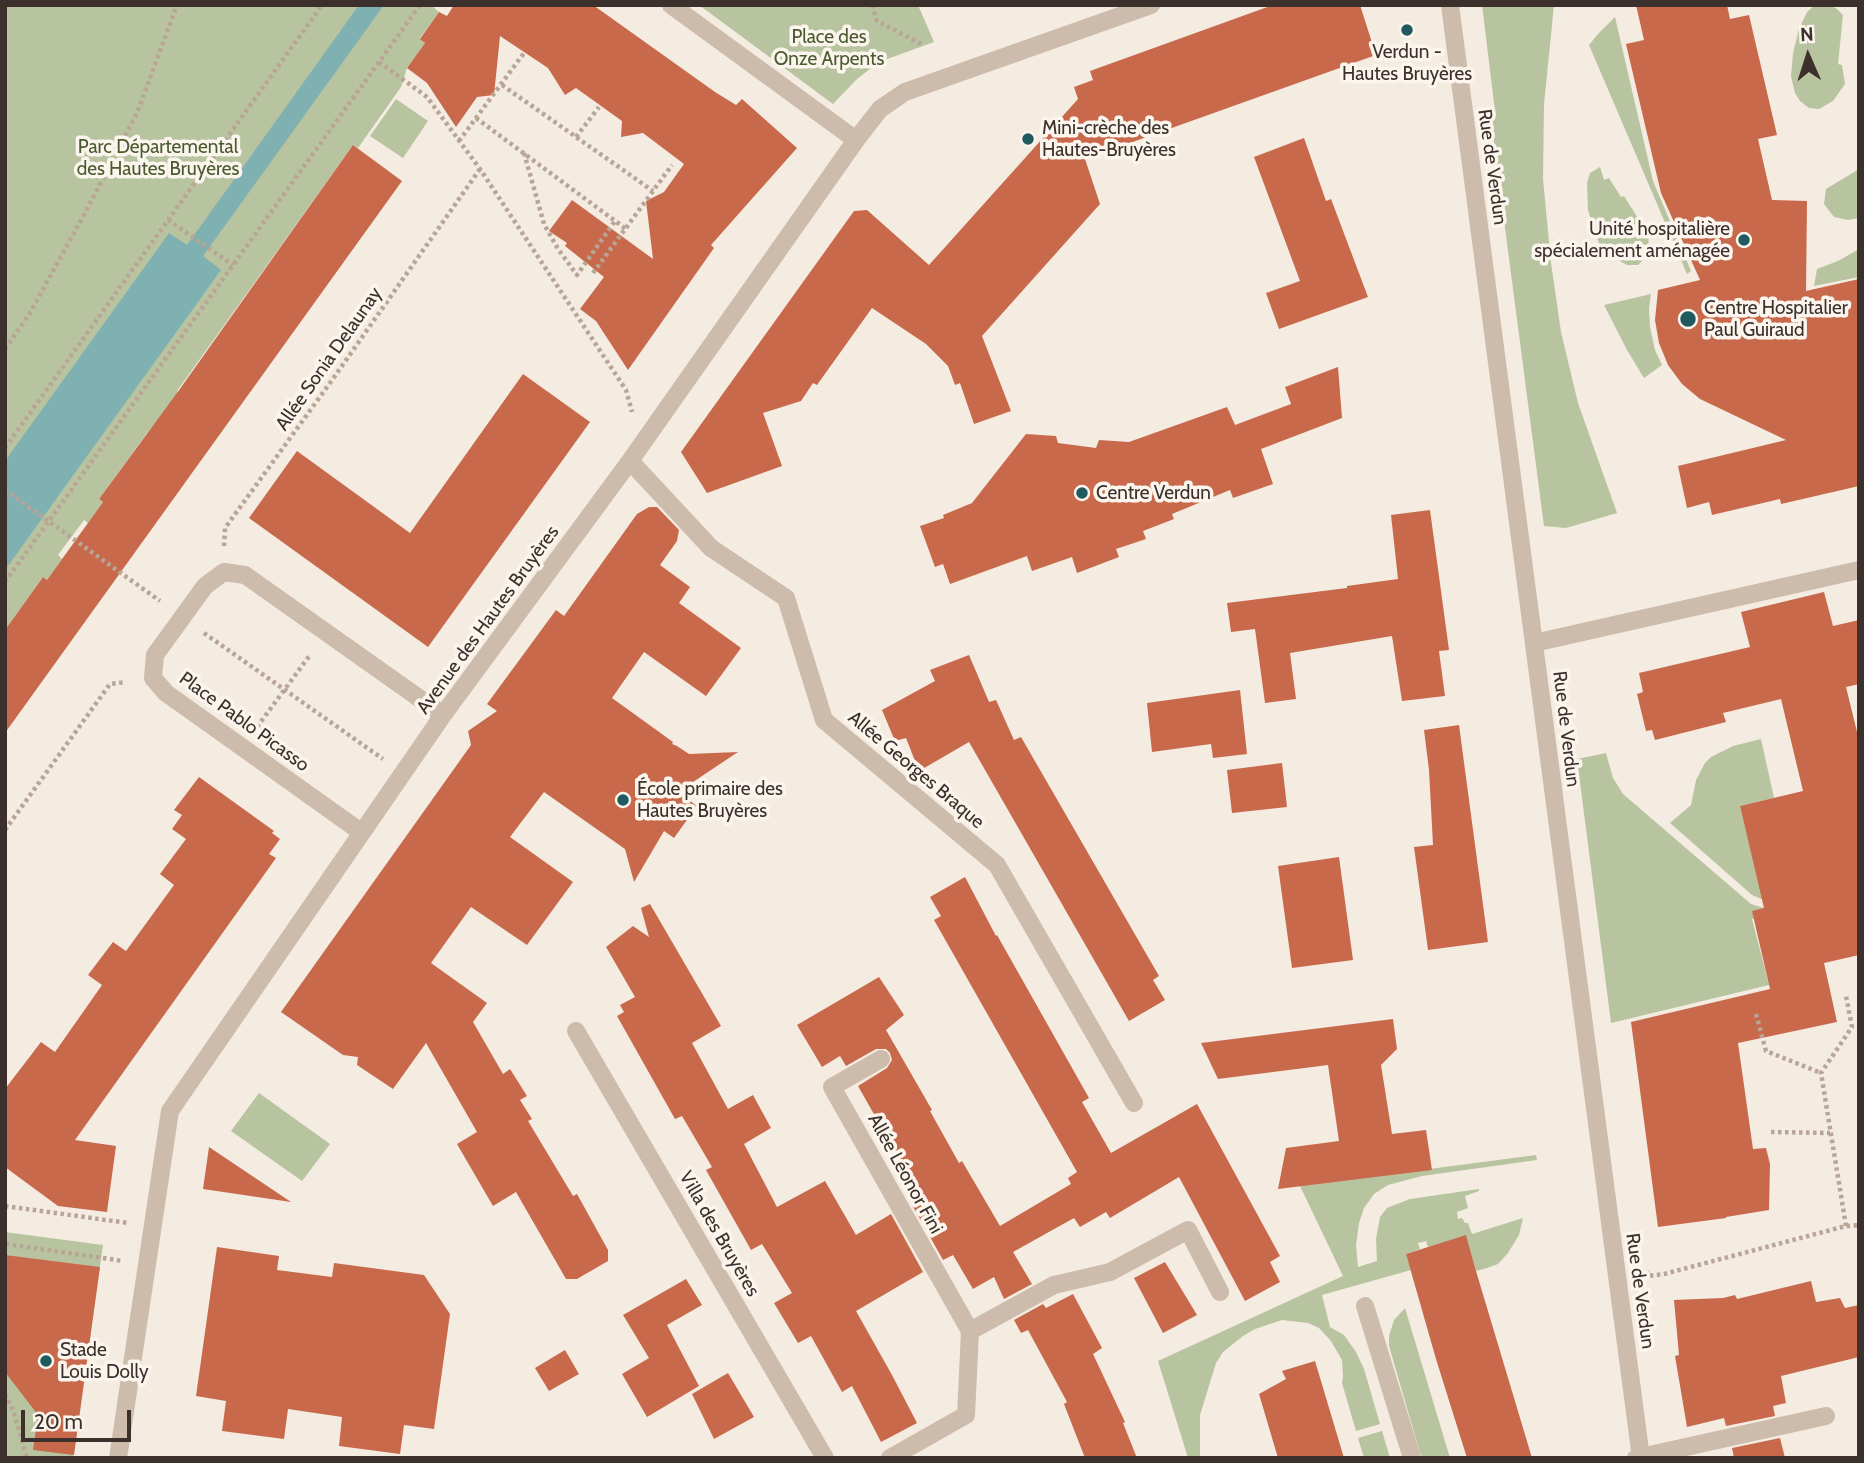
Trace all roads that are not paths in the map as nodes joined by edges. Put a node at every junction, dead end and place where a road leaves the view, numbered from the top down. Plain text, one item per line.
1 (671, 5) edge
2 (1152, 5) edge
3 (1450, 5) edge
4 (856, 140) junction
5 (630, 461) junction
6 (1859, 570) edge
7 (1534, 643) junction
8 (443, 715) junction
9 (361, 832) junction
10 (576, 1031) dead end
11 (881, 1059) dead end
12 (1134, 1103) dead end
13 (1220, 1292) dead end
14 (1365, 1306) dead end
15 (970, 1331) junction
16 (1826, 1416) dead end
17 (1639, 1457) edge
18 (118, 1458) edge
19 (825, 1458) edge
20 (890, 1458) edge
21 (1412, 1458) edge

1 - 4 street
2 - 4 street, Avenue des Hautes Bruyères
3 - 7 street, Rue de Verdun
4 - 5 street, Avenue des Hautes Bruyères
5 - 8 street, Avenue des Hautes Bruyères
5 - 12 street, Allée Georges Braque
6 - 7 street
7 - 17 street, Rue de Verdun
8 - 9 street, Avenue des Hautes Bruyères
8 - 9 street, Place Pablo Picasso
9 - 18 street, Avenue des Hautes Bruyères
10 - 19 street, Villa des Bruyères
11 - 15 street, Allée Léonor Fini
13 - 15 street
14 - 21 street
15 - 20 street
16 - 17 street

